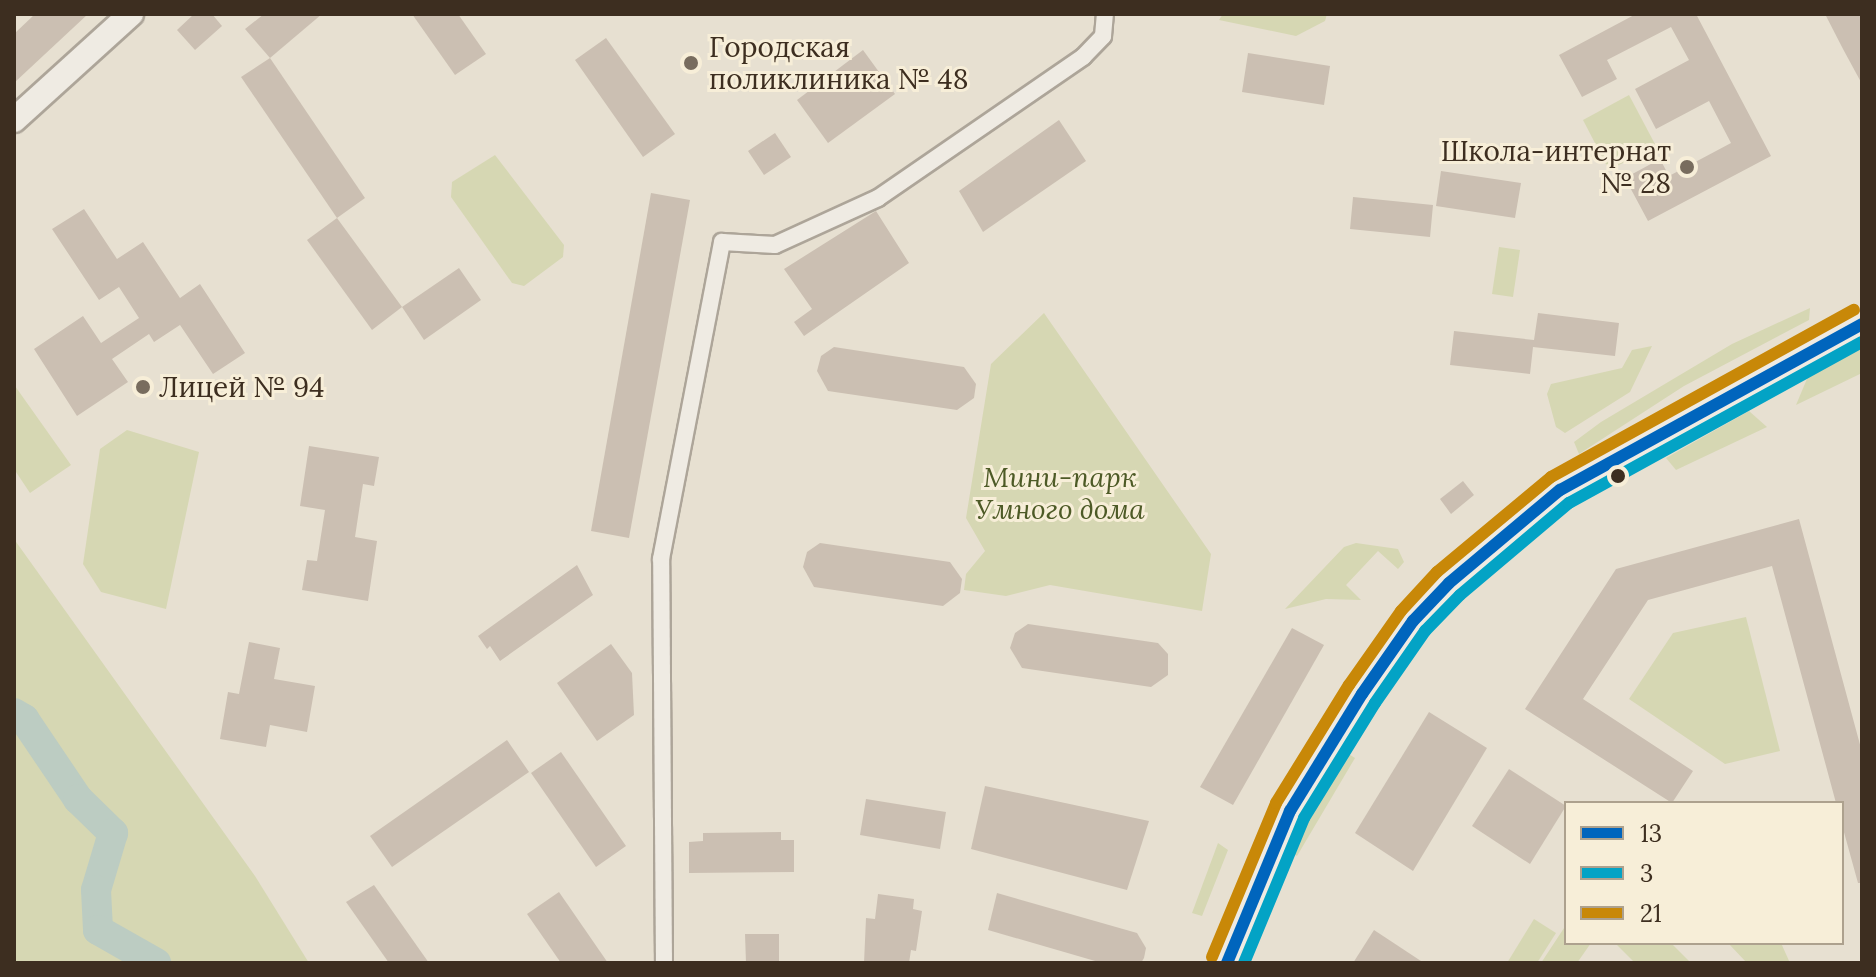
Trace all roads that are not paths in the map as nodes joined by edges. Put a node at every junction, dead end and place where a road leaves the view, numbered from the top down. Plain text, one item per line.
1 (131, 14) edge
2 (1105, 14) edge
3 (14, 120) edge
4 (1862, 324) edge
5 (664, 963) edge
6 (1227, 963) edge

1 - 3 main road
2 - 5 street
4 - 6 main road

